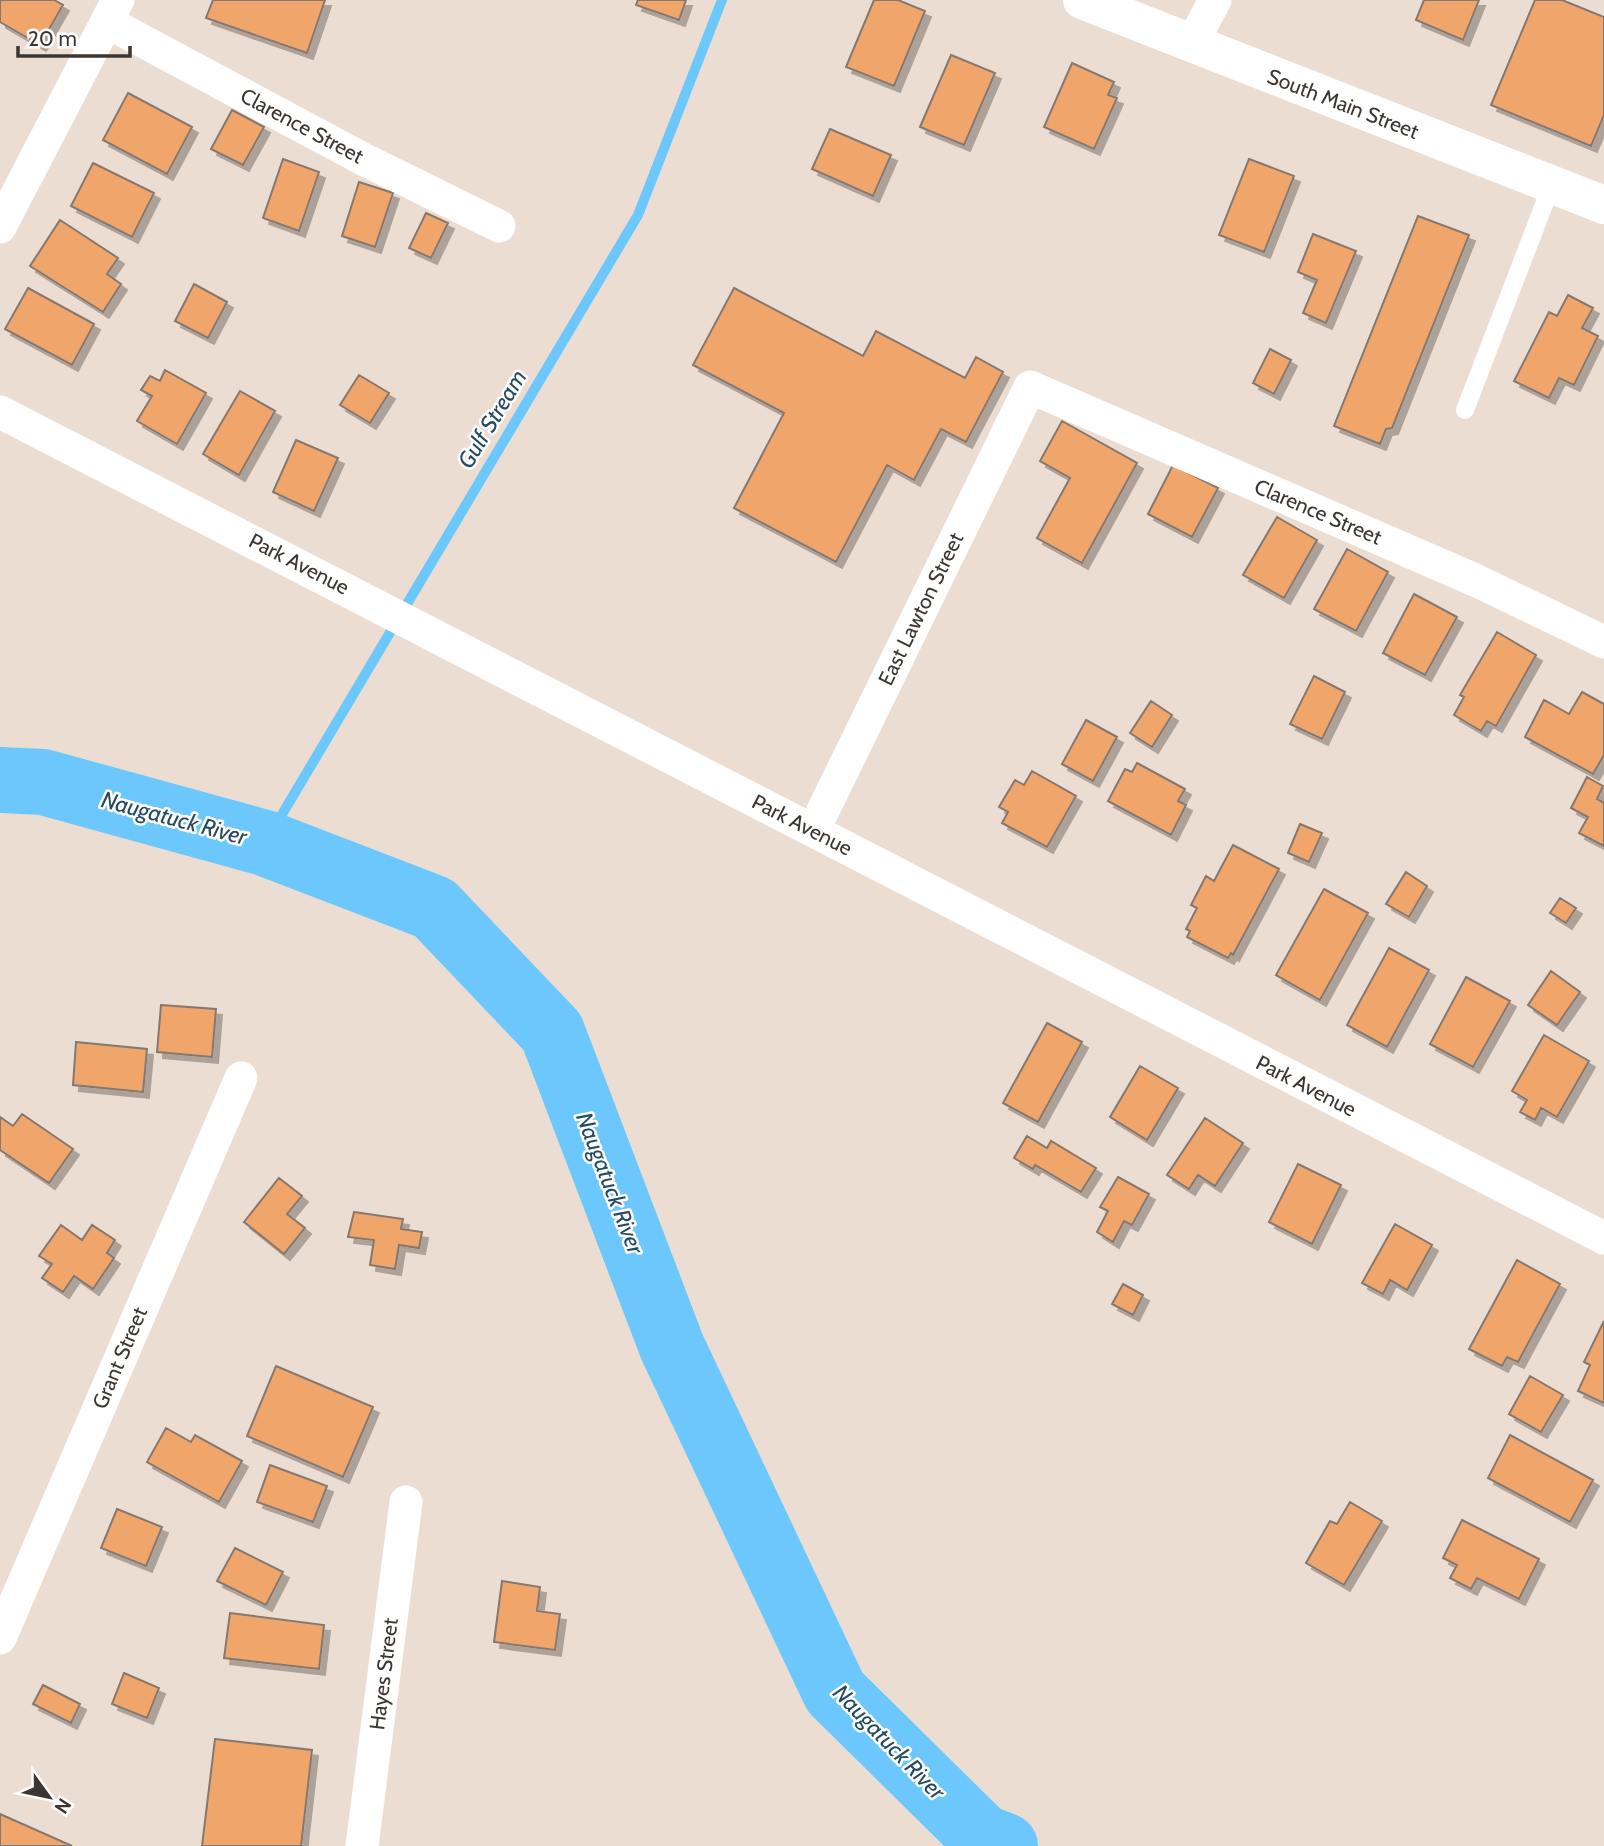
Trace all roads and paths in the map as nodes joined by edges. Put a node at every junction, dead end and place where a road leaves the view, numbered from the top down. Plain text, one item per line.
1 (1082, 0) edge
2 (1215, 0) edge
3 (112, 11) edge
4 (1191, 45) junction
5 (1552, 184) junction
6 (1604, 205) edge
7 (499, 226) dead end
8 (0, 227) edge
9 (1030, 387) joint
10 (1465, 410) dead end
11 (0, 412) edge
12 (1604, 642) edge
13 (813, 831) junction
14 (241, 1078) dead end
15 (1604, 1238) edge
16 (407, 1502) dead end
17 (0, 1638) edge
18 (362, 1846) edge

1 - 4 main road, South Main Street
2 - 4 street
3 - 7 street, Clarence Street
3 - 8 street
4 - 5 main road, South Main Street
5 - 6 main road, South Main Street
5 - 10 lane
9 - 12 street, Clarence Street
9 - 13 street, East Lawton Street
11 - 13 street, Park Avenue
13 - 15 street, Park Avenue
14 - 17 street, Grant Street
16 - 18 street, Hayes Street

